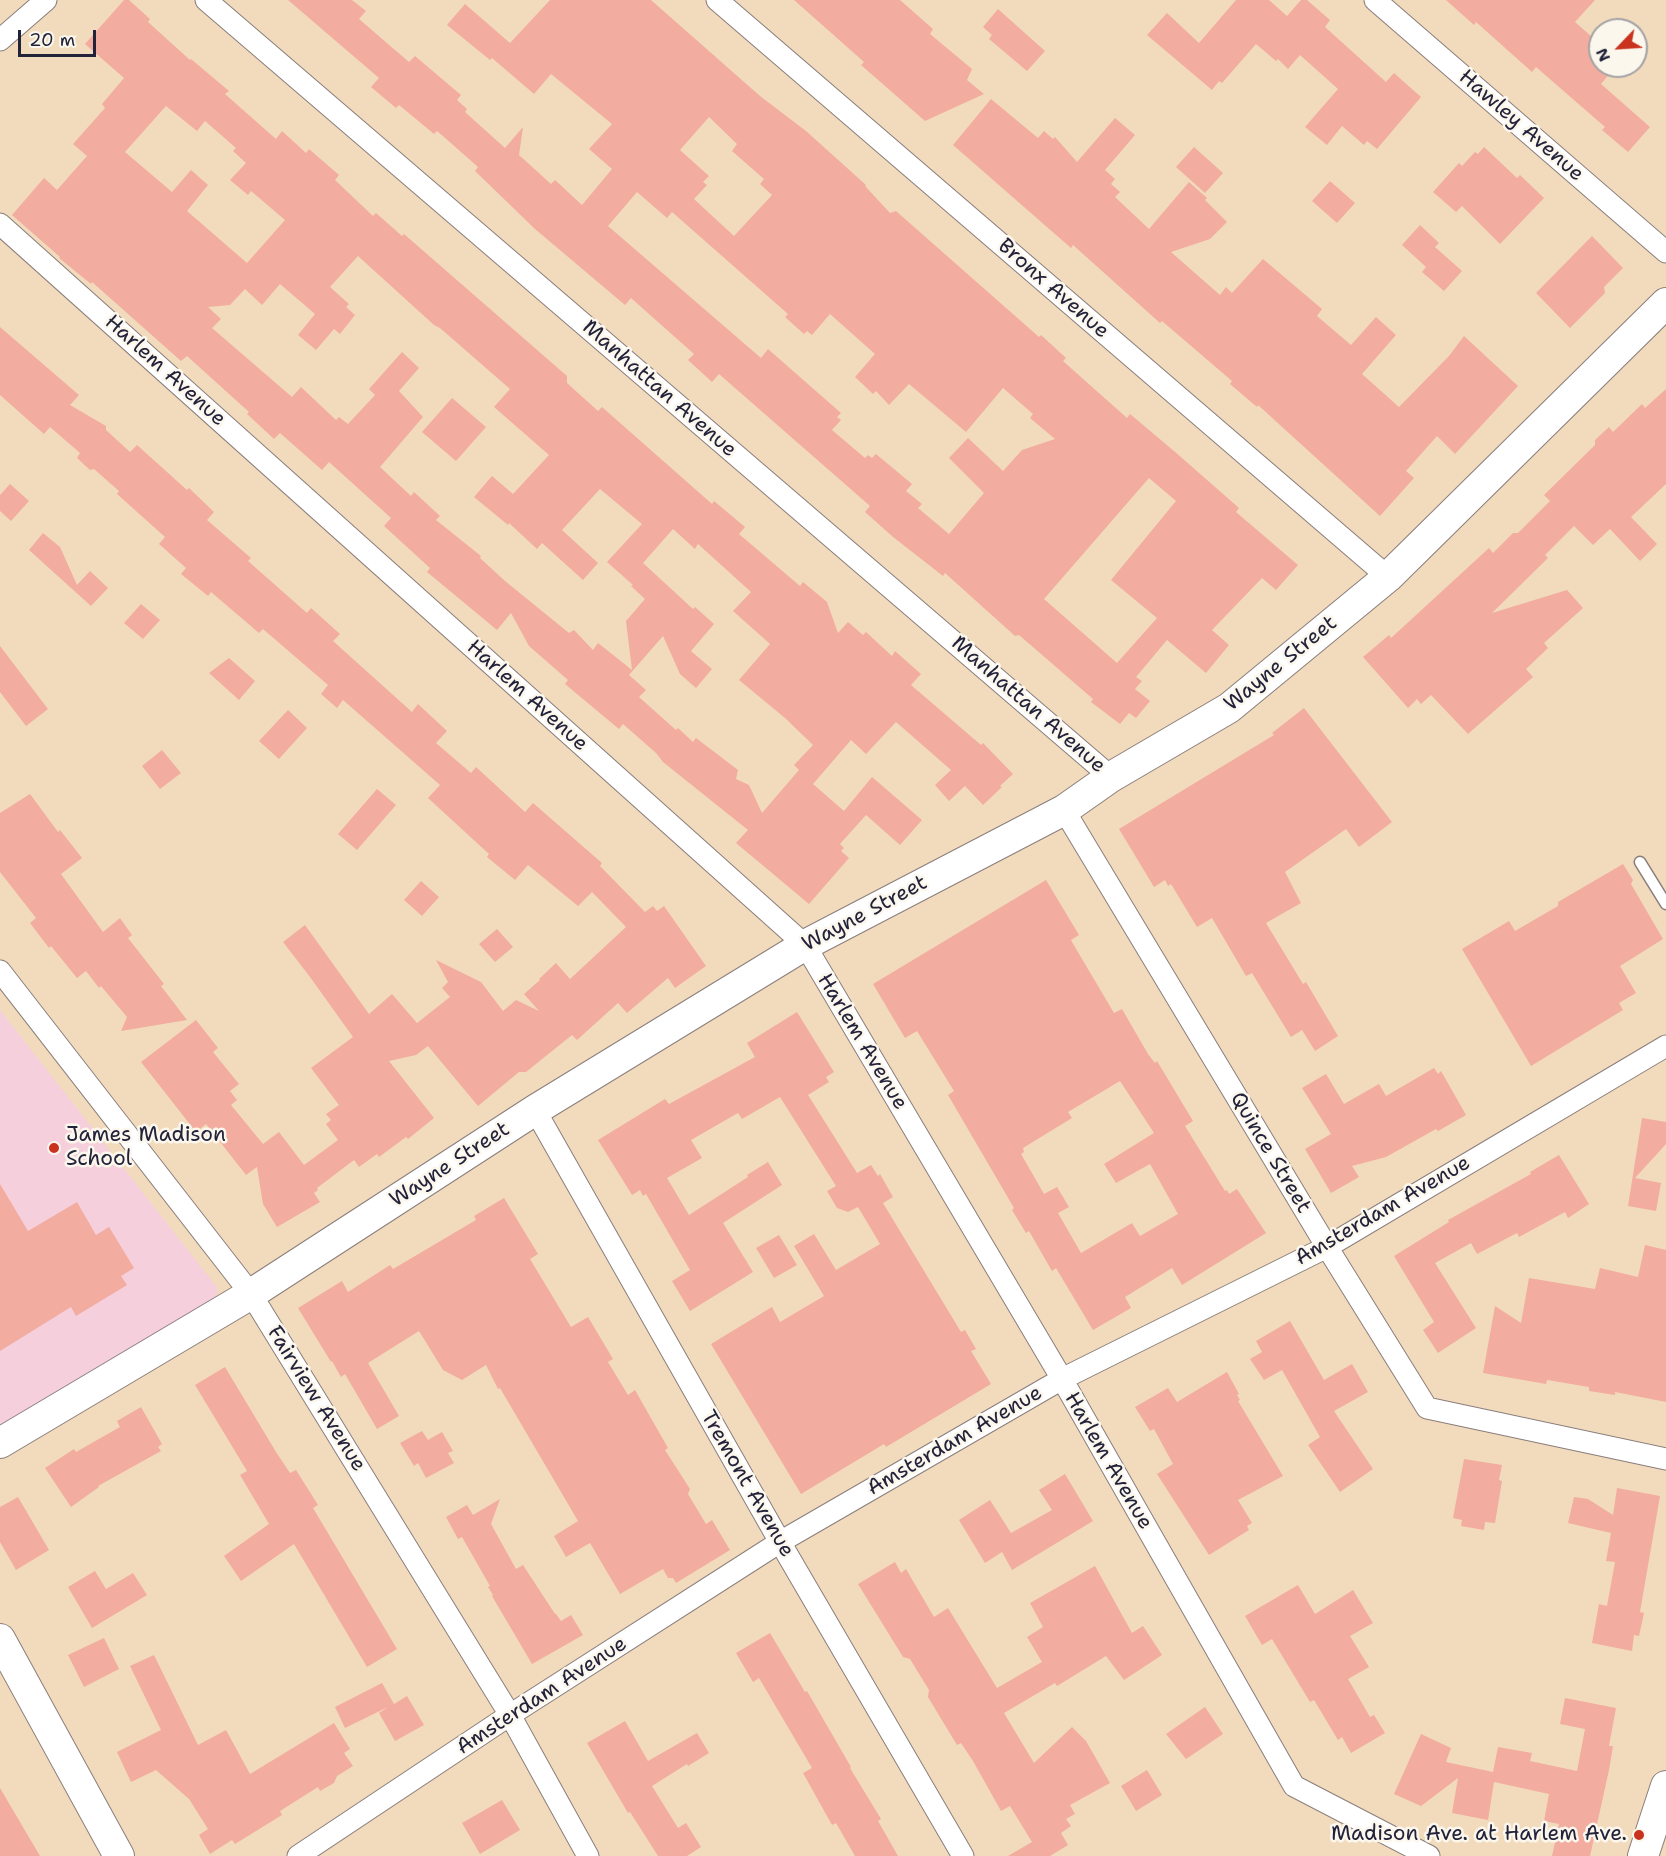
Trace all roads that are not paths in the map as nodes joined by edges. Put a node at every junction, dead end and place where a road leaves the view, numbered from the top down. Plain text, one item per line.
1 (46, 0) edge
2 (206, 0) edge
3 (717, 0) edge
4 (1375, 0) edge
5 (0, 40) edge
6 (0, 224) edge
7 (1666, 252) edge
8 (1666, 303) edge
9 (1388, 577) junction
10 (1111, 777) junction
11 (1064, 810) junction
12 (1640, 862) dead end
13 (1666, 904) edge
14 (805, 945) junction
15 (0, 971) edge
16 (1666, 1046) edge
17 (535, 1110) junction
18 (1327, 1247) junction
19 (251, 1294) junction
20 (1062, 1379) junction
21 (0, 1443) edge
22 (1666, 1459) edge
23 (780, 1542) junction
24 (0, 1639) edge
25 (510, 1715) junction
26 (1666, 1786) edge
27 (119, 1856) edge
28 (298, 1856) edge
29 (588, 1856) edge
30 (963, 1856) edge
31 (1430, 1856) edge
32 (1643, 1856) edge

1 - 5 street
2 - 10 street, Manhattan Avenue
3 - 9 street, Bronx Avenue
4 - 7 street, Hawley Avenue
6 - 14 street, Harlem Avenue
8 - 9 street, Wayne Street
9 - 10 street, Wayne Street
10 - 11 street, Wayne Street
11 - 14 street, Wayne Street
11 - 18 street, Quince Street
12 - 13 lane
14 - 17 street, Wayne Street
14 - 20 street, Harlem Avenue
15 - 19 street, Fairview Avenue
16 - 18 street, Amsterdam Avenue
17 - 19 street, Wayne Street
17 - 23 street, Tremont Avenue
18 - 20 street, Amsterdam Avenue
18 - 22 street, Quince Street
19 - 21 street, Wayne Street
19 - 25 street, Fairview Avenue
20 - 23 street, Amsterdam Avenue
20 - 31 street, Harlem Avenue
23 - 25 street, Amsterdam Avenue
23 - 30 street, Tremont Avenue
24 - 27 street
25 - 28 street, Amsterdam Avenue
25 - 29 street, Fairview Avenue
26 - 32 street

